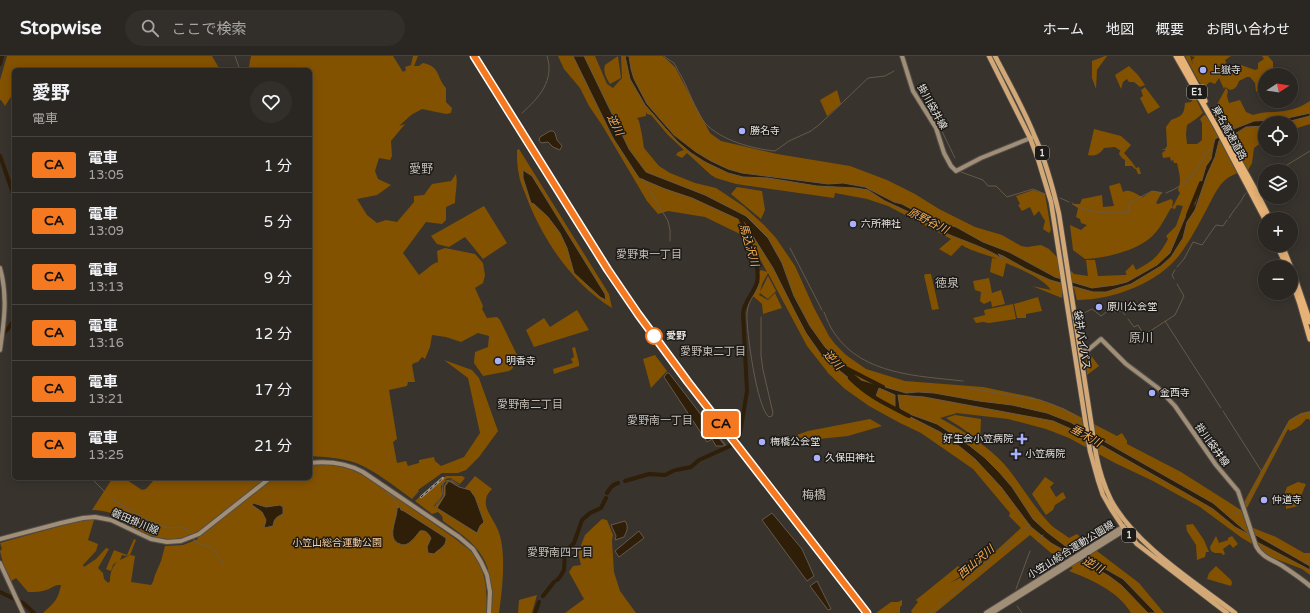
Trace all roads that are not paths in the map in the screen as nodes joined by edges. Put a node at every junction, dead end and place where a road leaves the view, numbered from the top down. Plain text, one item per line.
1 (902, 56) edge
2 (989, 56) edge
3 (995, 56) edge
4 (1176, 56) edge
5 (1181, 56) edge
6 (1219, 128) junction
7 (1035, 136) junction
8 (1030, 138) junction
9 (1255, 194) junction
10 (1262, 212) edge
11 (1266, 212) edge
12 (1285, 252) edge
13 (1063, 257) junction
14 (0, 268) edge
15 (1068, 293) junction
16 (1298, 298) edge
17 (1310, 322) edge
18 (1310, 339) edge
19 (0, 350) edge
20 (1080, 352) junction
21 (312, 462) edge
22 (267, 480) edge
23 (1128, 525) junction
24 (1124, 529) junction
25 (0, 539) edge
26 (0, 563) edge
27 (1310, 586) edge
28 (23, 613) edge
29 (489, 613) edge
30 (986, 613) edge
31 (992, 613) edge
32 (1227, 613) edge
33 (1235, 613) edge

1 - 8 main road, 掛川袋井線
2 - 8 highway, 袋井バイパス / 1
3 - 7 highway, 袋井バイパス / 1
4 - 6 highway, 東名高速道路 / E1
5 - 6 highway, 東名高速道路 / E1
6 - 9 highway, 東名高速道路 / E1
7 - 8 main road, 掛川袋井線
7 - 13 highway, 袋井バイパス / 1
8 - 13 highway, 袋井バイパス / 1
9 - 10 highway, 東名高速道路 / E1
9 - 11 highway, 東名高速道路 / E1
12 - 17 highway
13 - 15 highway, 袋井バイパス / 1
14 - 19 main road
15 - 20 highway, 袋井バイパス / 1
15 - 24 highway, 袋井バイパス / 1
16 - 18 highway
20 - 23 highway, 袋井バイパス / 1
20 - 27 main road, 掛川袋井線
21 - 29 main road
22 - 25 main road, 磐田掛川線
23 - 24 main road, 小笠山総合運動公園線
23 - 33 highway, 袋井バイパス / 1
24 - 30 main road, 小笠山総合運動公園線
24 - 31 main road, 小笠山総合運動公園線
24 - 32 highway, 袋井バイパス / 1
26 - 28 main road

